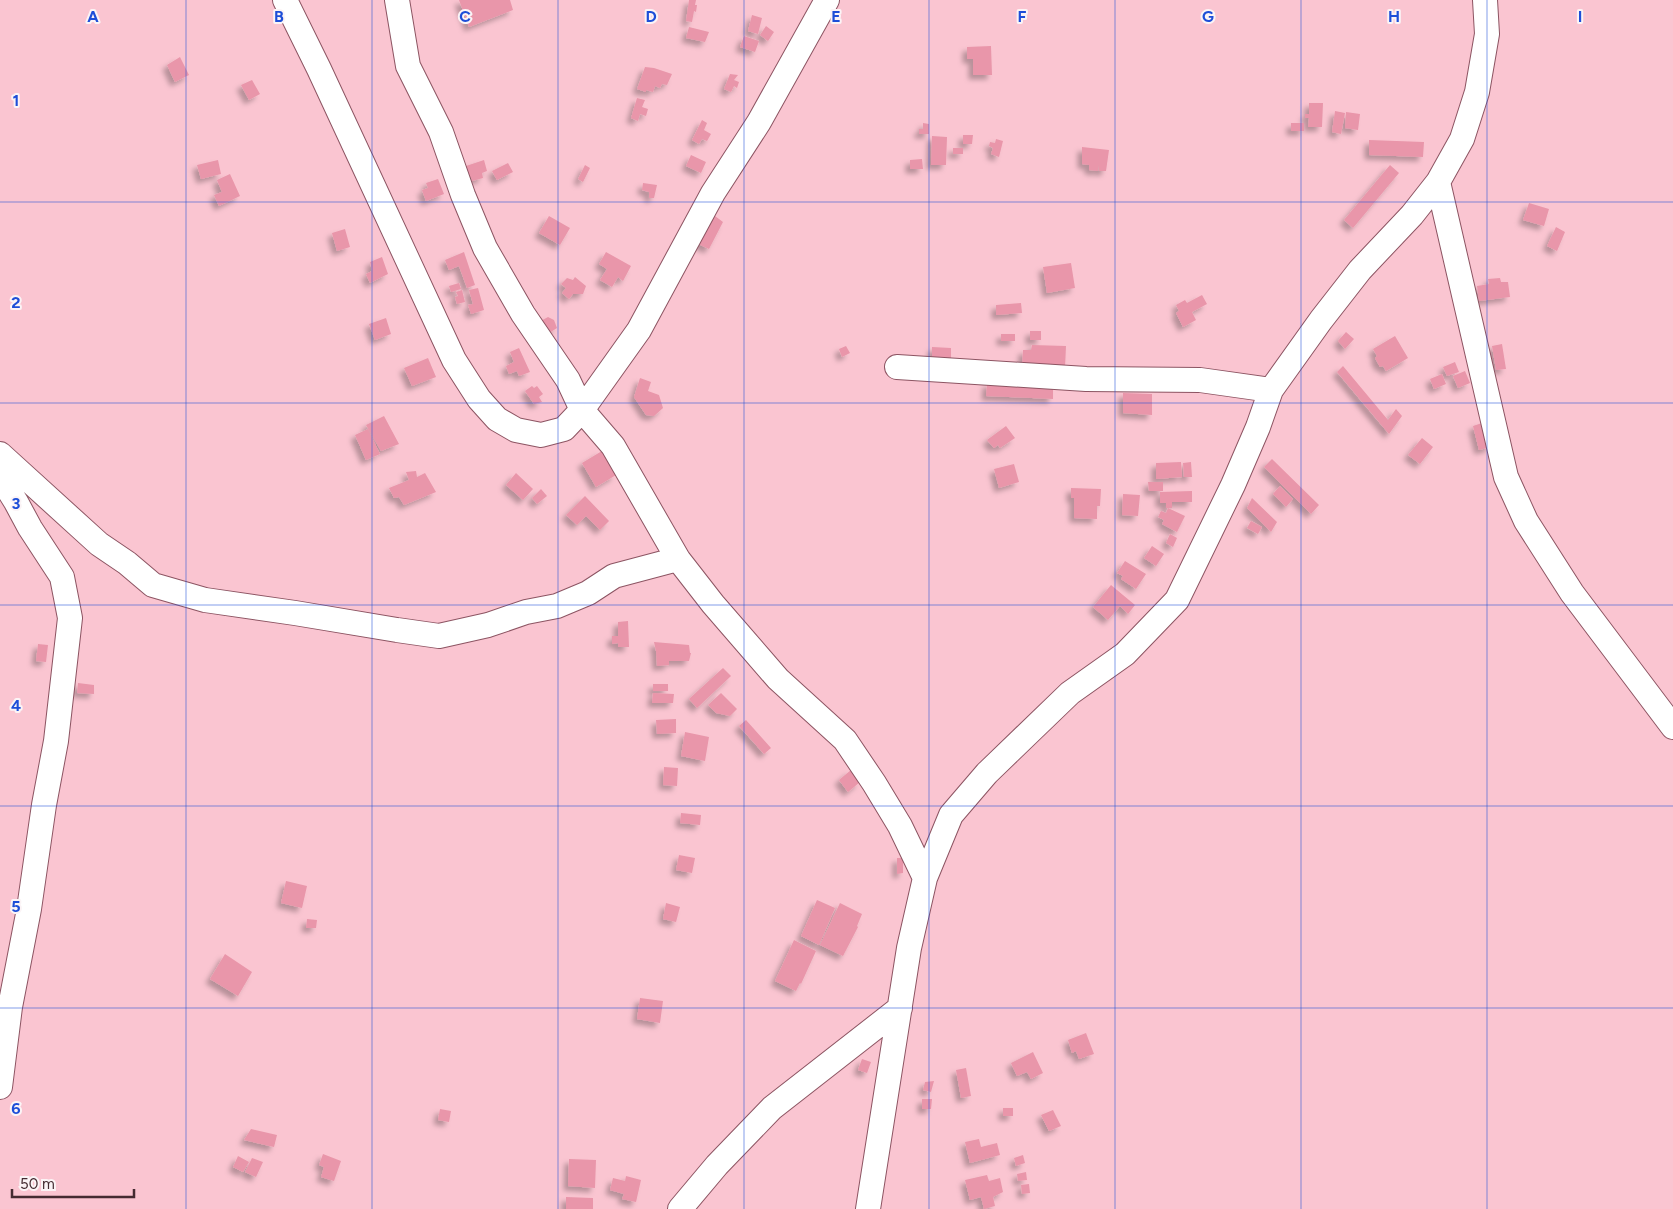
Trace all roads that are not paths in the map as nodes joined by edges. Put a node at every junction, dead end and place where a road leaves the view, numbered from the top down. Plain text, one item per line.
1 (285, 0) edge
2 (397, 0) edge
3 (827, 0) edge
4 (1485, 0) edge
5 (1438, 182) junction
6 (897, 367) dead end
7 (1272, 390) junction
8 (582, 410) junction
9 (0, 454) edge
10 (0, 476) edge
11 (678, 559) junction
12 (1673, 727) edge
13 (925, 878) junction
14 (900, 1008) junction
15 (0, 1087) edge
16 (680, 1209) edge
17 (868, 1209) edge

1 - 8 street
2 - 8 street
3 - 8 street
4 - 5 street
5 - 7 street
5 - 12 street
6 - 7 street
7 - 13 street
8 - 11 street
9 - 11 street
10 - 15 street
11 - 13 street
13 - 14 street
14 - 16 street
14 - 17 street

